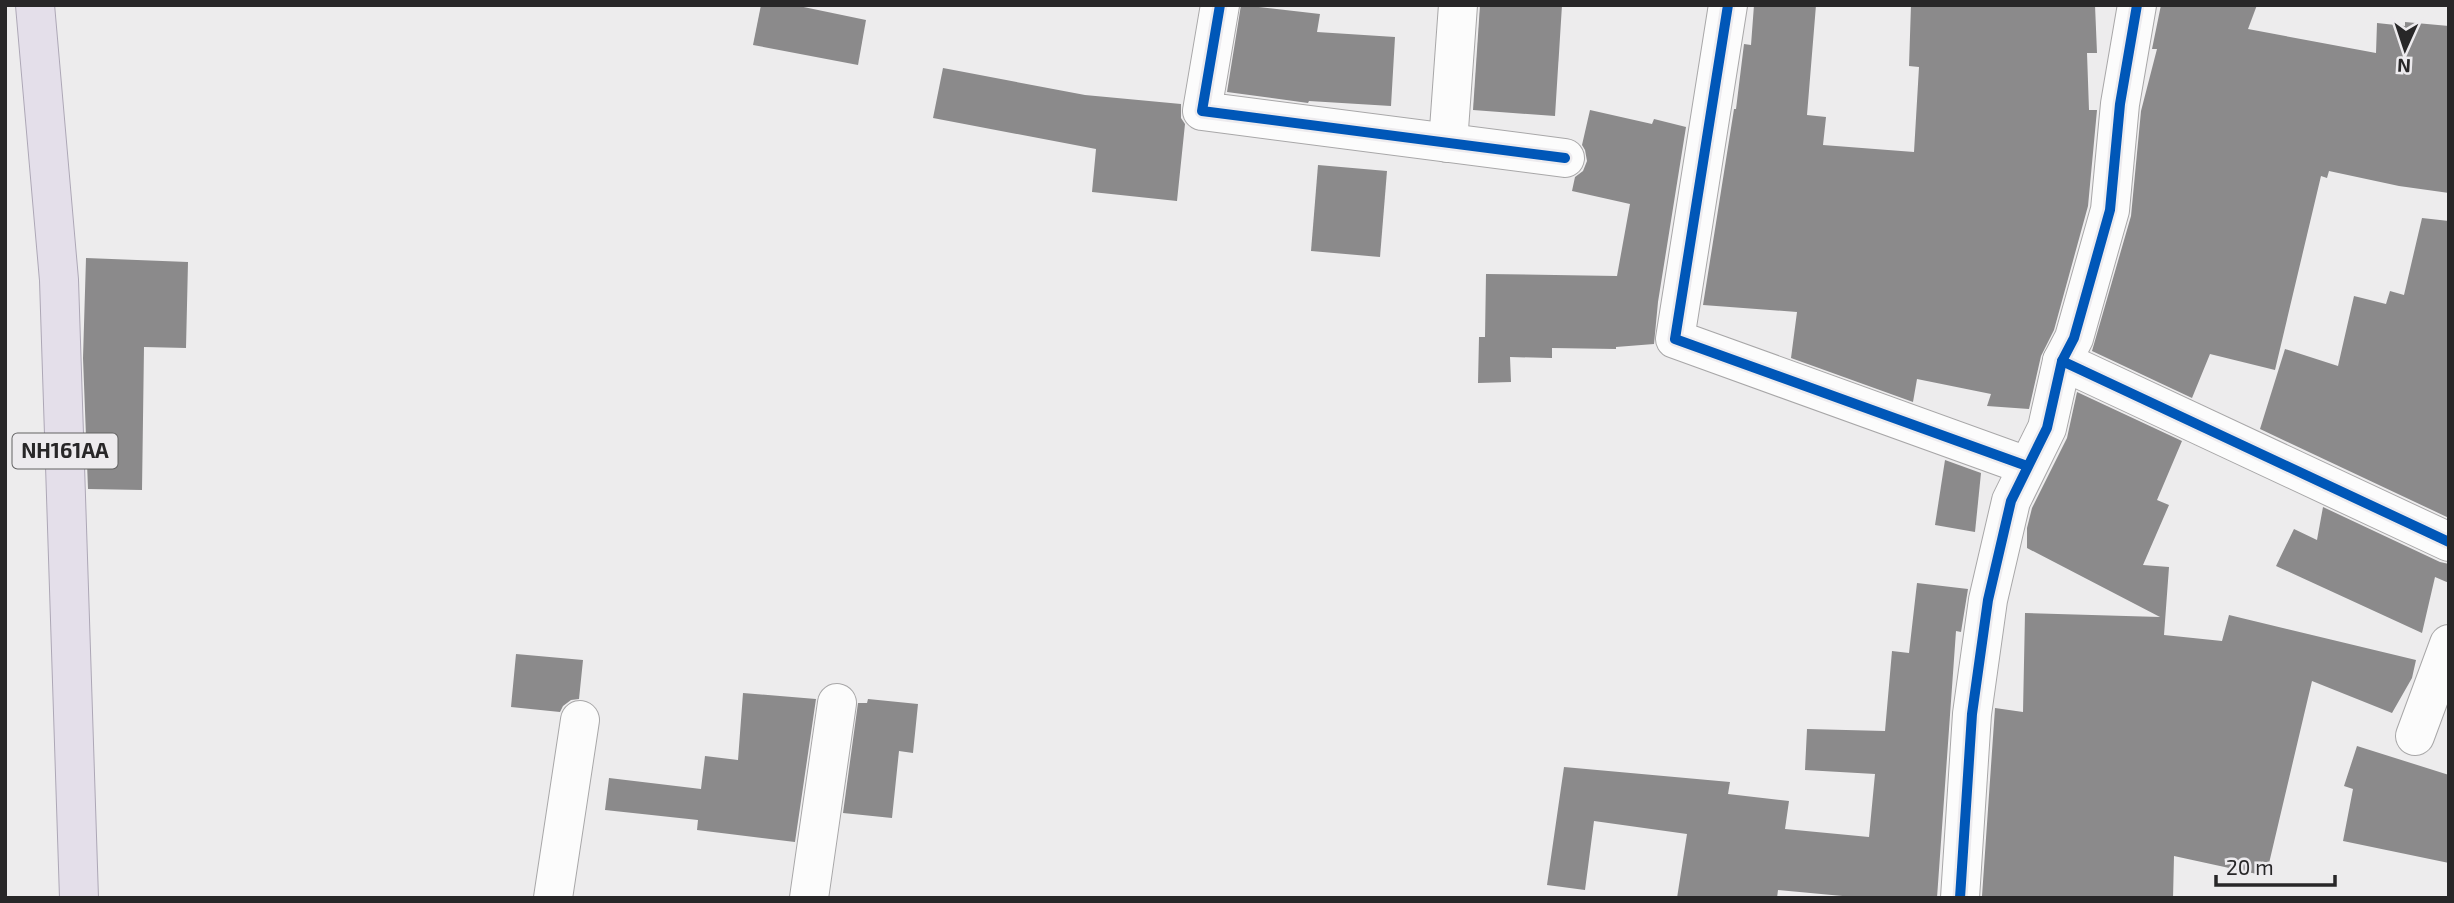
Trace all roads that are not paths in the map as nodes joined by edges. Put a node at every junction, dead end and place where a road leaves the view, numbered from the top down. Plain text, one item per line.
1 (35, 5) edge
2 (1220, 5) edge
3 (1458, 5) edge
4 (1728, 5) edge
5 (2137, 5) edge
6 (1448, 143) junction
7 (1564, 158) dead end
8 (2062, 361) junction
9 (2027, 466) junction
10 (2449, 542) edge
11 (2449, 644) edge
12 (837, 703) dead end
13 (580, 720) dead end
14 (2415, 736) dead end
15 (79, 898) edge
16 (553, 898) edge
17 (809, 898) edge
18 (1960, 898) edge

1 - 15 highway, NH161AA
2 - 6 street
3 - 6 street
4 - 9 street
5 - 8 street
6 - 7 street
8 - 9 street
8 - 10 street
9 - 18 street
11 - 14 street
12 - 17 street
13 - 16 street

